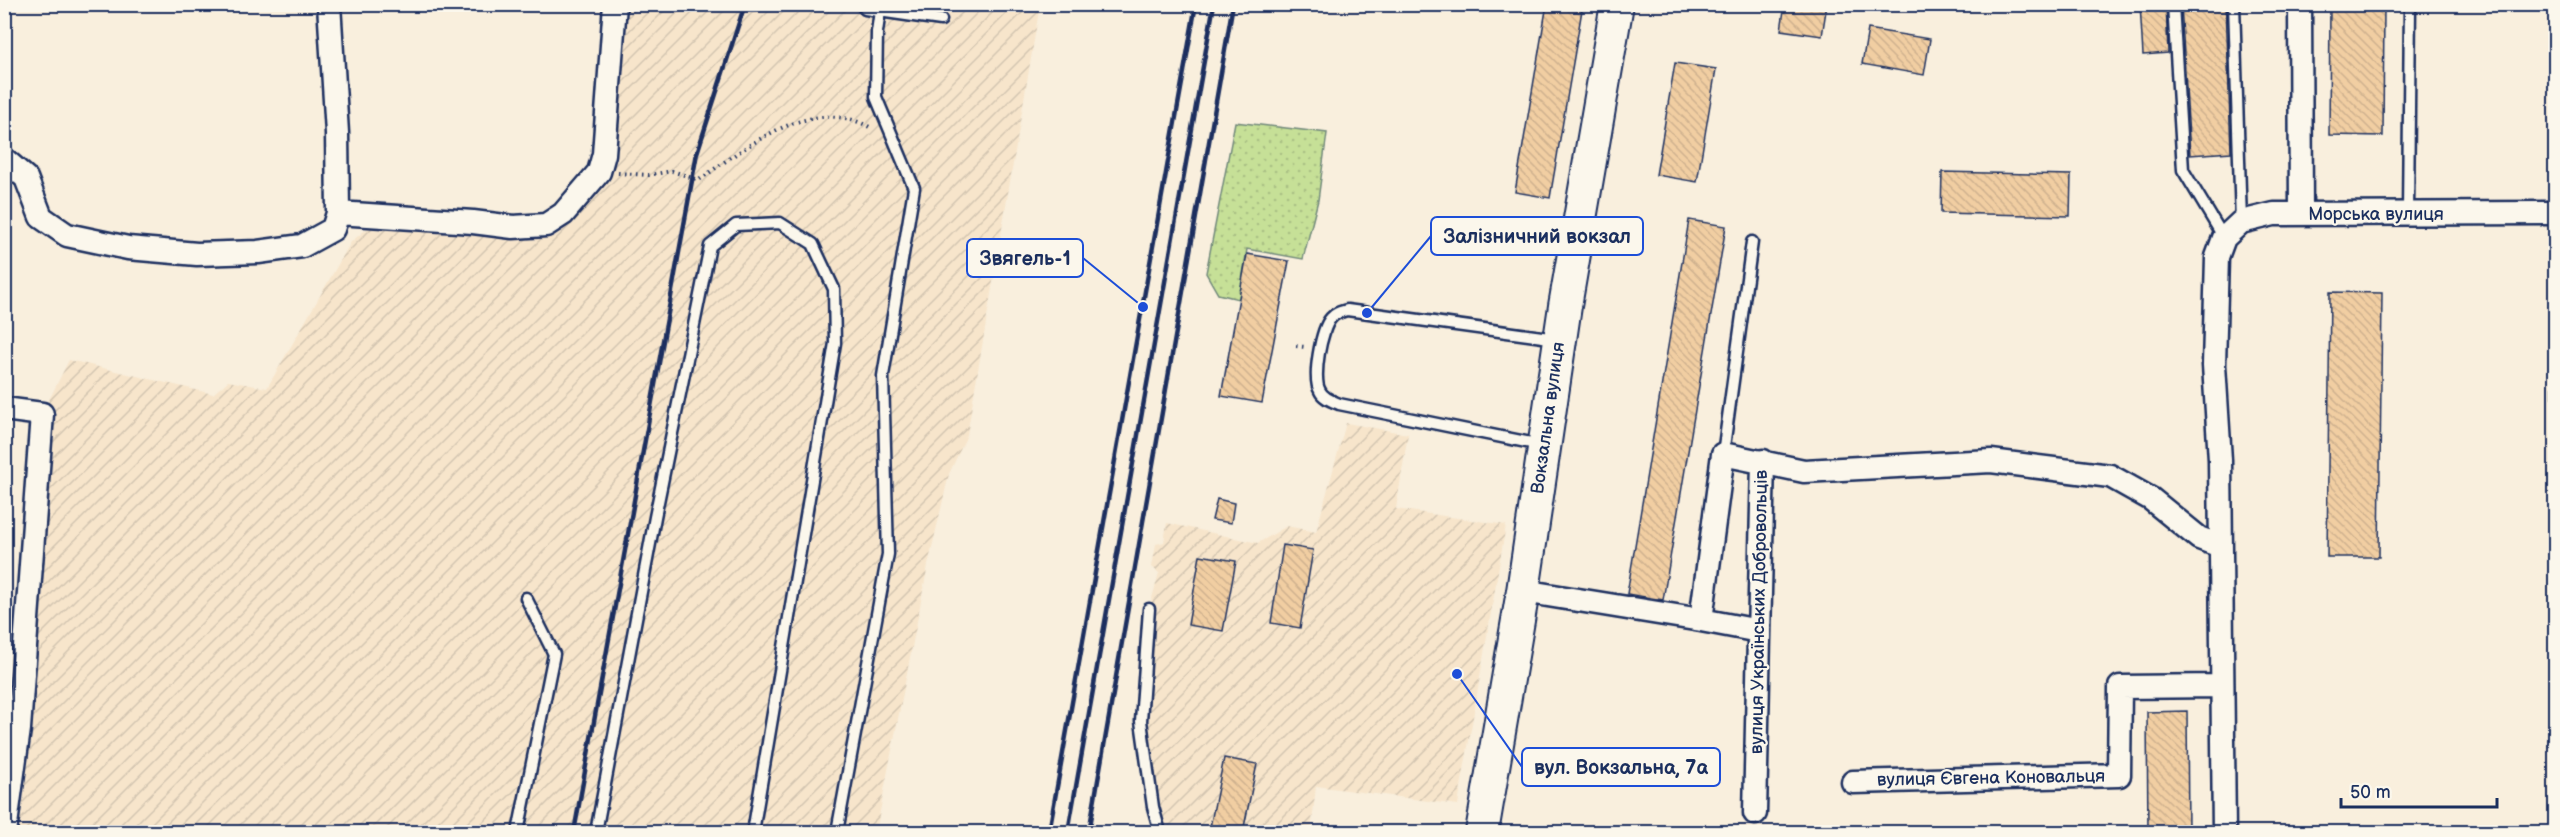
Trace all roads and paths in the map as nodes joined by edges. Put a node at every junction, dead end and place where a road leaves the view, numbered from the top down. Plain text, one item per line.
1 (328, 4) edge
2 (615, 4) edge
3 (861, 4) edge
4 (1617, 4) edge
5 (2173, 4) edge
6 (2234, 4) edge
7 (2300, 4) edge
8 (2410, 4) edge
9 (880, 8) edge
10 (941, 20) dead end
11 (896, 144) junction
12 (4, 159) edge
13 (599, 172) junction
14 (338, 213) junction
15 (2556, 213) edge
16 (2301, 214) junction
17 (2408, 214) junction
18 (2241, 222) junction
19 (1752, 242) dead end
20 (2221, 247) junction
21 (1560, 339) junction
22 (4, 409) edge
23 (1544, 446) junction
24 (1723, 454) junction
25 (1763, 461) junction
26 (2220, 546) junction
27 (1523, 591) junction
28 (526, 598) dead end
29 (1149, 609) dead end
30 (1701, 620) junction
31 (1759, 632) junction
32 (2222, 686) junction
33 (1853, 782) dead end
34 (1755, 813) dead end
35 (5, 832) edge
36 (518, 832) edge
37 (596, 832) edge
38 (753, 832) edge
39 (837, 832) edge
40 (1160, 832) edge
41 (1482, 832) edge
42 (2224, 832) edge

1 - 14 street
2 - 13 street
3 - 9 lane
4 - 21 street, Вокзальна вулиця
5 - 20 lane
6 - 18 lane
7 - 16 street
8 - 17 lane
9 - 10 lane
9 - 11 lane
11 - 13 path
11 - 39 lane
12 - 14 street
13 - 14 street
15 - 17 street, Морська вулиця
16 - 17 street, Морська вулиця
16 - 18 street, Морська вулиця
18 - 20 street, Морська вулиця
19 - 24 lane
20 - 26 street
21 - 23 street, Вокзальна вулиця
21 - 23 lane
22 - 35 street
23 - 27 street, Вокзальна вулиця
24 - 25 street
24 - 30 street
25 - 26 street, вулиця Українських Добровольців
25 - 31 street, вулиця Українських Добровольців
26 - 32 street
27 - 30 street
27 - 41 street, Вокзальна вулиця
28 - 36 lane
29 - 40 lane
30 - 31 street
31 - 34 street, вулиця Українських Добровольців
32 - 33 street, вулиця Євгена Коновальця
32 - 42 street
37 - 38 lane

